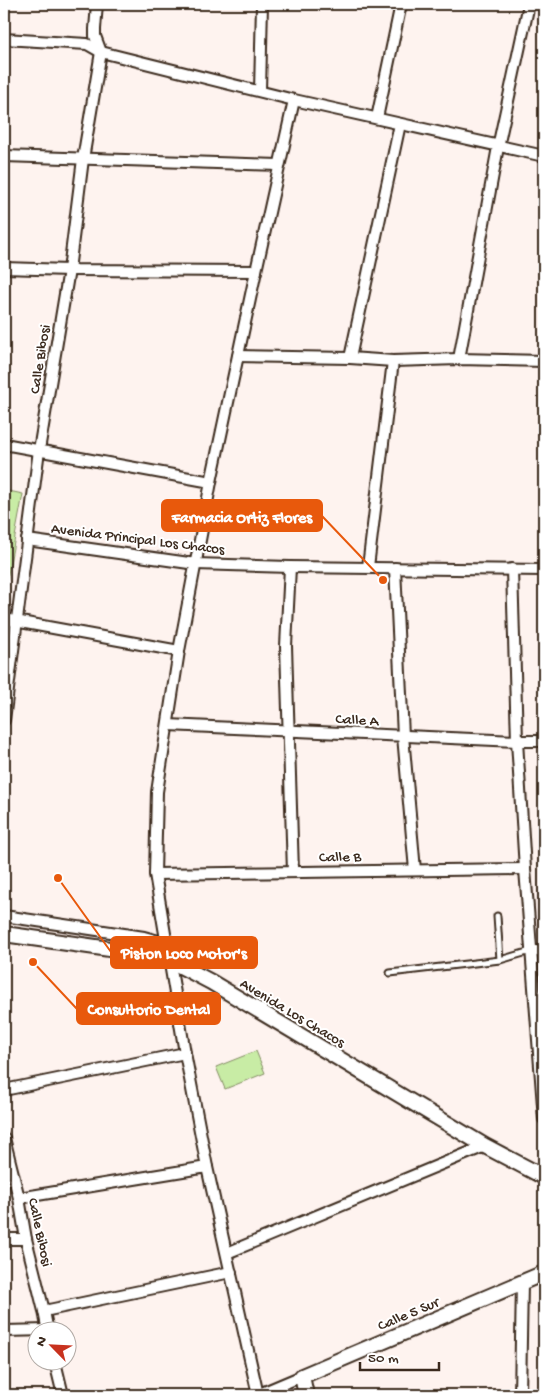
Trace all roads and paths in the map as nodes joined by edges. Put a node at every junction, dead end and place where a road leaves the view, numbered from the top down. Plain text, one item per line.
1 (97, 4) edge
2 (262, 4) edge
3 (401, 4) edge
4 (529, 4) edge
5 (4, 39) edge
6 (101, 52) junction
7 (260, 91) junction
8 (294, 100) junction
9 (377, 118) junction
10 (400, 124) junction
11 (498, 147) junction
12 (4, 156) edge
13 (544, 156) edge
14 (83, 159) junction
15 (279, 165) junction
16 (4, 268) edge
17 (69, 270) junction
18 (256, 271) junction
19 (238, 356) junction
20 (350, 358) junction
21 (460, 359) junction
22 (394, 361) junction
23 (544, 361) edge
24 (4, 444) edge
25 (39, 450) junction
26 (211, 482) junction
27 (27, 540) junction
28 (196, 564) junction
29 (290, 567) junction
30 (368, 567) junction
31 (395, 568) junction
32 (512, 569) junction
33 (544, 570) edge
34 (4, 619) edge
35 (16, 622) junction
36 (179, 651) junction
37 (4, 720) edge
38 (168, 725) junction
39 (289, 730) junction
40 (403, 736) junction
41 (517, 741) junction
42 (544, 742) edge
43 (525, 869) junction
44 (415, 870) junction
45 (293, 872) junction
46 (155, 874) junction
47 (4, 916) edge
48 (497, 916) dead end
49 (4, 934) edge
50 (166, 943) junction
51 (531, 951) junction
52 (544, 951) edge
53 (169, 960) junction
54 (500, 960) junction
55 (390, 973) dead end
56 (185, 1053) junction
57 (4, 1090) edge
58 (544, 1119) edge
59 (4, 1138) edge
60 (485, 1146) junction
61 (207, 1167) junction
62 (544, 1177) edge
63 (19, 1198) junction
64 (4, 1239) edge
65 (26, 1240) junction
66 (227, 1253) junction
67 (231, 1272) junction
68 (544, 1273) edge
69 (522, 1283) junction
70 (44, 1311) junction
71 (46, 1322) edge
72 (4, 1331) edge
73 (28, 1331) edge
74 (57, 1372) edge
75 (302, 1376) junction
76 (63, 1395) edge
77 (258, 1395) edge
78 (306, 1395) edge
79 (520, 1395) edge

1 - 6 street, Calle Bibosi
2 - 7 street
3 - 9 street
4 - 11 street
5 - 6 street
6 - 7 street
6 - 14 street, Calle Bibosi
7 - 8 street
8 - 9 street
8 - 15 street
9 - 10 street
10 - 11 street
10 - 20 street
11 - 13 street
11 - 21 street
12 - 14 street
14 - 15 street
14 - 17 street, Calle Bibosi
15 - 18 street
16 - 17 street
17 - 18 street
17 - 25 street, Calle Bibosi
18 - 19 street
19 - 20 street
19 - 26 street
20 - 22 street
21 - 22 street
21 - 23 street
22 - 30 street
24 - 25 street
25 - 26 street
25 - 27 street, Calle Bibosi
26 - 28 street
27 - 28 street, Avenida Principal Los Chacos
27 - 35 street, Calle Bibosi
28 - 29 street, Avenida Principal Los Chacos
28 - 36 street
29 - 30 street, Avenida Principal Los Chacos
29 - 39 street
30 - 31 street, Avenida Principal Los Chacos
31 - 32 street, Avenida Principal Los Chacos
31 - 40 street
32 - 33 street, Avenida Principal Los Chacos
32 - 41 street
34 - 35 street
35 - 36 street
35 - 37 street, Calle Bibosi
36 - 38 street
38 - 39 street, Calle A
38 - 46 street
39 - 40 street, Calle A
39 - 45 street
40 - 41 street, Calle A
40 - 44 street
41 - 42 street, Calle A
41 - 43 street
43 - 44 street, Calle B
43 - 51 street
44 - 45 street, Calle B
45 - 46 street, Calle B
46 - 50 street
47 - 50 street
48 - 54 lane
49 - 53 street, Avenida Los Chacos
50 - 53 street
51 - 52 street
51 - 54 lane
51 - 58 street
53 - 56 street
53 - 60 street, Avenida Los Chacos
54 - 55 lane
56 - 57 street
56 - 61 street
59 - 63 street, Calle Bibosi
60 - 62 street, Avenida Los Chacos
60 - 66 street
61 - 63 street
61 - 66 street
63 - 65 street, Calle Bibosi
64 - 65 street
65 - 70 street, Calle Bibosi
66 - 67 street
67 - 70 street
67 - 77 street
68 - 69 street, Calle 5 Sur
69 - 75 street, Calle 5 Sur
69 - 79 street
70 - 71 street, Calle Bibosi
72 - 73 street
74 - 76 street
75 - 77 street, Calle 5 Sur
75 - 78 street

